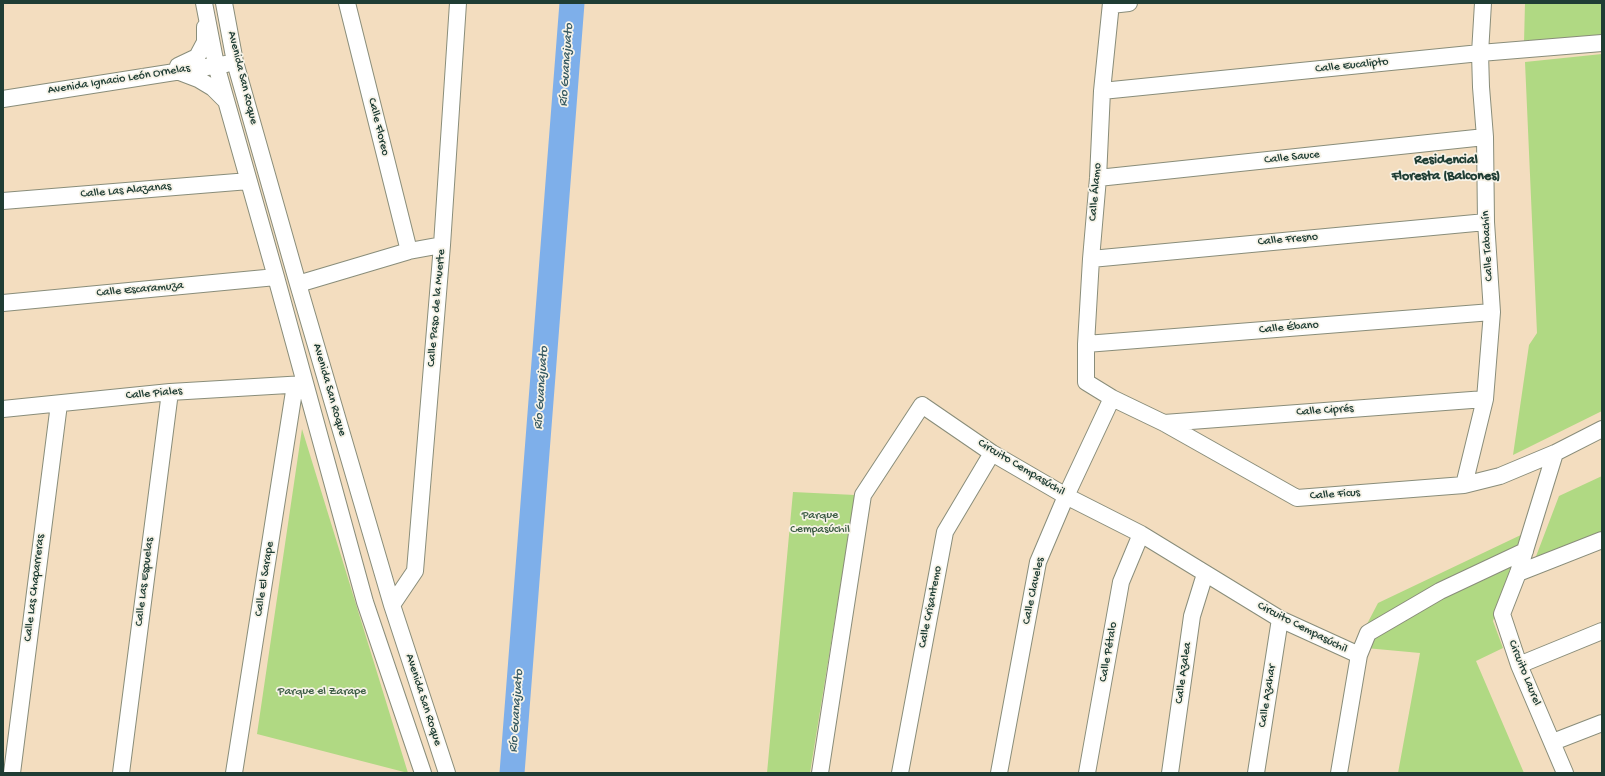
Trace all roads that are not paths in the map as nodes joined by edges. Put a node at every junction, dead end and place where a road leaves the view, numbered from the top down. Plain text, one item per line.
1 (224, 3) edge
2 (347, 3) edge
3 (458, 3) edge
4 (1129, 3) edge
5 (1483, 3) edge
6 (1111, 4) edge
7 (205, 9) edge
8 (1602, 43) edge
9 (1480, 53) junction
10 (235, 62) junction
11 (216, 65) junction
12 (169, 72) junction
13 (1102, 91) junction
14 (3, 99) edge
15 (226, 100) junction
16 (1485, 137) junction
17 (1098, 178) junction
18 (249, 181) junction
19 (3, 201) edge
20 (1486, 222) junction
21 (442, 245) junction
22 (409, 251) junction
23 (1091, 259) junction
24 (276, 277) junction
25 (298, 284) junction
26 (3, 303) edge
27 (1492, 312) junction
28 (1086, 344) junction
29 (1086, 382) joint
30 (300, 385) junction
31 (170, 392) junction
32 (1112, 398) junction
33 (1485, 399) junction
34 (59, 404) junction
35 (3, 409) edge
36 (1164, 423) junction
37 (1602, 429) edge
38 (992, 453) junction
39 (1555, 453) junction
40 (1464, 486) junction
41 (1066, 496) junction
42 (1141, 534) junction
43 (1602, 540) edge
44 (1525, 551) junction
45 (1518, 573) junction
46 (1205, 574) junction
47 (392, 605) junction
48 (1280, 619) junction
49 (1602, 631) edge
50 (1359, 655) junction
51 (1519, 665) junction
52 (1602, 723) edge
53 (1553, 742) junction
54 (12, 773) edge
55 (121, 773) edge
56 (234, 773) edge
57 (423, 773) edge
58 (447, 773) edge
59 (820, 773) edge
60 (900, 773) edge
61 (999, 773) edge
62 (1087, 773) edge
63 (1170, 773) edge
64 (1256, 773) edge
65 (1339, 773) edge
66 (1565, 773) edge

1 - 10 street, Avenida San Roque
2 - 22 street, Calle Floreo
3 - 21 street, Calle Paso de la Muerte
4 - 6 street
5 - 9 street, Calle Tabachín
6 - 13 street, Calle Álamo
7 - 11 street, Avenida San Roque
7 - 12 street
8 - 9 street, Calle Eucalipto
9 - 13 street, Calle Eucalipto
9 - 16 street, Calle Tabachín
10 - 11 street, Avenida Ignacio León Ornelas
10 - 25 street, Avenida San Roque
11 - 12 street, Avenida Ignacio León Ornelas
11 - 15 street, Avenida San Roque
12 - 14 street, Avenida Ignacio León Ornelas
12 - 15 street
13 - 17 street, Calle Álamo
15 - 18 street, Avenida San Roque
16 - 17 street, Calle Sauce
16 - 20 street, Calle Tabachín
17 - 23 street, Calle Álamo
18 - 19 street, Calle Las Alazanas
18 - 24 street, Avenida San Roque
20 - 23 street, Calle Fresno
20 - 27 street, Calle Tabachín
21 - 22 street
21 - 47 street, Calle Paso de la Muerte
22 - 25 street
23 - 28 street, Calle Álamo
24 - 26 street, Calle Escaramuza
24 - 30 street, Avenida San Roque
25 - 47 street, Avenida San Roque
27 - 28 street, Calle Ébano
27 - 33 street, Calle Tabachín
28 - 29 street, Calle Álamo
29 - 32 street, Calle Ficus
30 - 31 street, Calle Piales
30 - 56 street, Calle El Sarape
30 - 57 street, Avenida San Roque
31 - 34 street, Calle Piales
31 - 55 street, Calle Las Espuelas
32 - 36 street, Calle Ficus
32 - 41 street, Calle Claveles
33 - 36 street, Calle Ciprés
33 - 40 street, Calle Tabachín
34 - 35 street, Calle Piales
34 - 54 street, Calle Las Chaparreras
36 - 40 street, Calle Ficus
37 - 39 street, Calle Ficus
38 - 41 street, Circuito Cempasúchil
38 - 59 street, Circuito Cempasúchil
38 - 60 street, Calle Crisantemo
39 - 40 street, Calle Ficus
39 - 44 street, Circuito Laurel
41 - 42 street, Circuito Cempasúchil
41 - 61 street, Calle Claveles
42 - 46 street, Circuito Cempasúchil
42 - 62 street, Calle Pétalo
43 - 45 street
44 - 45 street, Circuito Laurel
44 - 50 street
45 - 51 street, Circuito Laurel
46 - 48 street, Circuito Cempasúchil
46 - 63 street, Calle Azalea
47 - 58 street, Avenida San Roque
48 - 50 street, Circuito Cempasúchil
48 - 64 street, Calle Azahar
49 - 51 street
50 - 65 street, Circuito Cempasúchil
51 - 53 street, Circuito Laurel
52 - 53 street
53 - 66 street, Circuito Laurel

